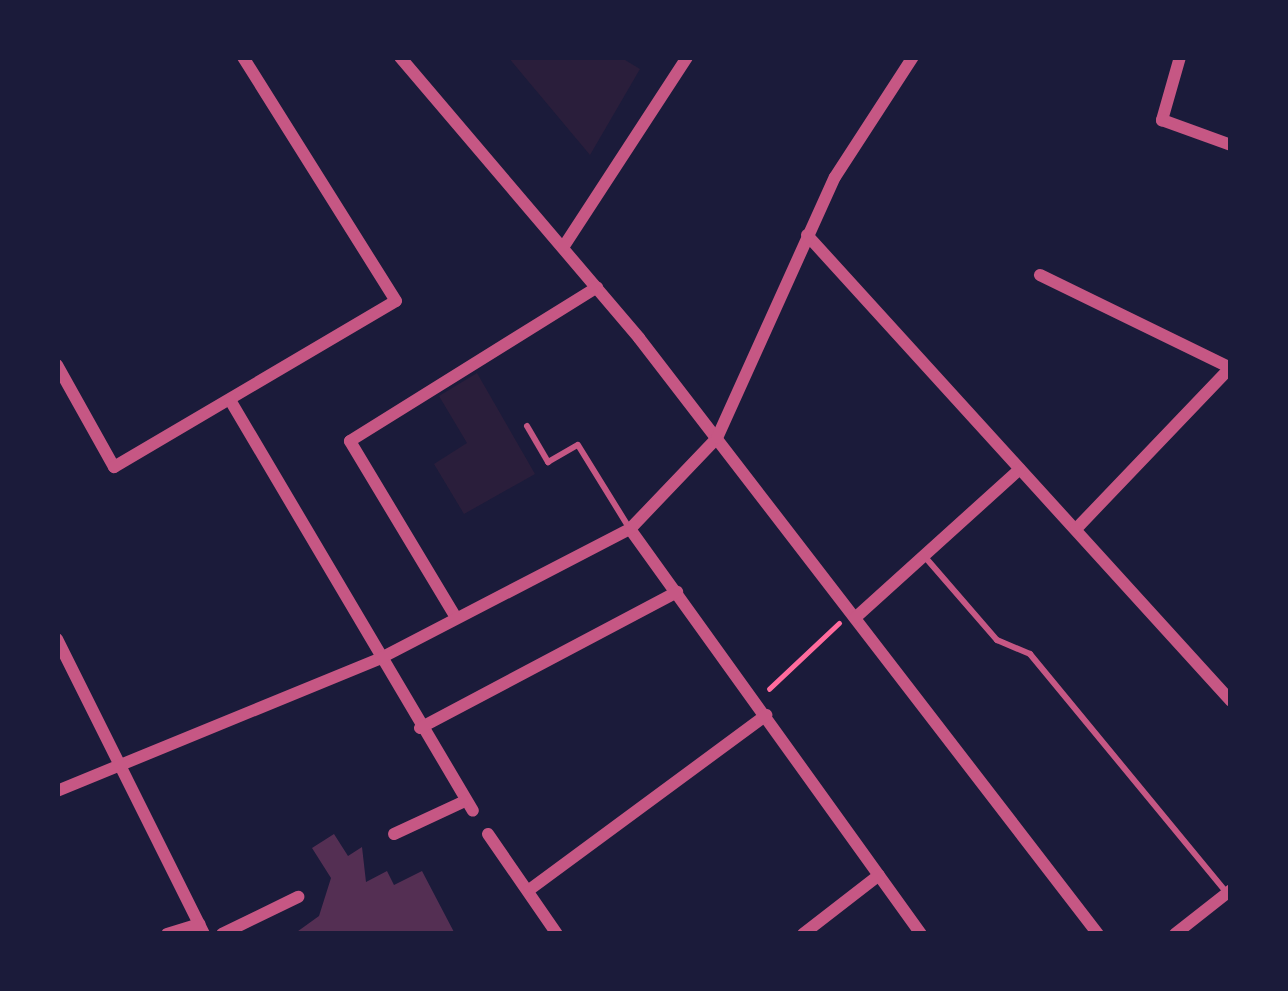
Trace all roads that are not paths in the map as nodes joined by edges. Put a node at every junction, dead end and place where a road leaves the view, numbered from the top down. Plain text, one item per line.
1 (243, 57) edge
2 (400, 57) edge
3 (687, 57) edge
4 (913, 57) edge
5 (1180, 57) edge
6 (1231, 145) edge
7 (807, 236) junction
8 (564, 246) junction
9 (1040, 275) dead end
10 (597, 287) junction
11 (57, 365) edge
12 (1231, 368) edge
13 (230, 400) junction
14 (527, 426) dead end
15 (717, 438) junction
16 (1020, 469) junction
17 (630, 529) junction
18 (1076, 529) junction
19 (925, 557) junction
20 (677, 592) junction
21 (853, 615) junction
22 (455, 616) junction
23 (57, 639) edge
24 (379, 659) junction
25 (1231, 701) edge
26 (766, 715) junction
27 (419, 728) junction
28 (119, 770) junction
29 (57, 791) edge
30 (394, 834) dead end
31 (488, 834) dead end
32 (879, 874) junction
33 (529, 890) junction
34 (1230, 894) edge
35 (298, 897) dead end
36 (202, 929) edge
37 (167, 934) edge
38 (223, 934) edge
39 (557, 934) edge
40 (803, 934) edge
41 (921, 934) edge
42 (1098, 934) edge
43 (1175, 934) edge

1 - 13 street
2 - 8 street
3 - 8 street
4 - 7 street
5 - 6 street
7 - 15 street
7 - 16 street
8 - 10 street
9 - 12 street
10 - 15 street
10 - 22 street
11 - 13 street
12 - 18 street
13 - 24 street
14 - 17 lane
15 - 17 street
15 - 21 street
16 - 18 street
16 - 19 street
17 - 20 street
17 - 22 street
18 - 25 street
19 - 21 street
19 - 34 lane
20 - 26 street
20 - 27 street
21 - 42 street
22 - 24 street
23 - 28 street
24 - 27 street
24 - 28 street
26 - 32 street
26 - 33 street
27 - 30 street
28 - 29 street
28 - 36 street
31 - 33 street
32 - 40 street
32 - 41 street
33 - 39 street
34 - 43 street
35 - 38 street
36 - 37 street

